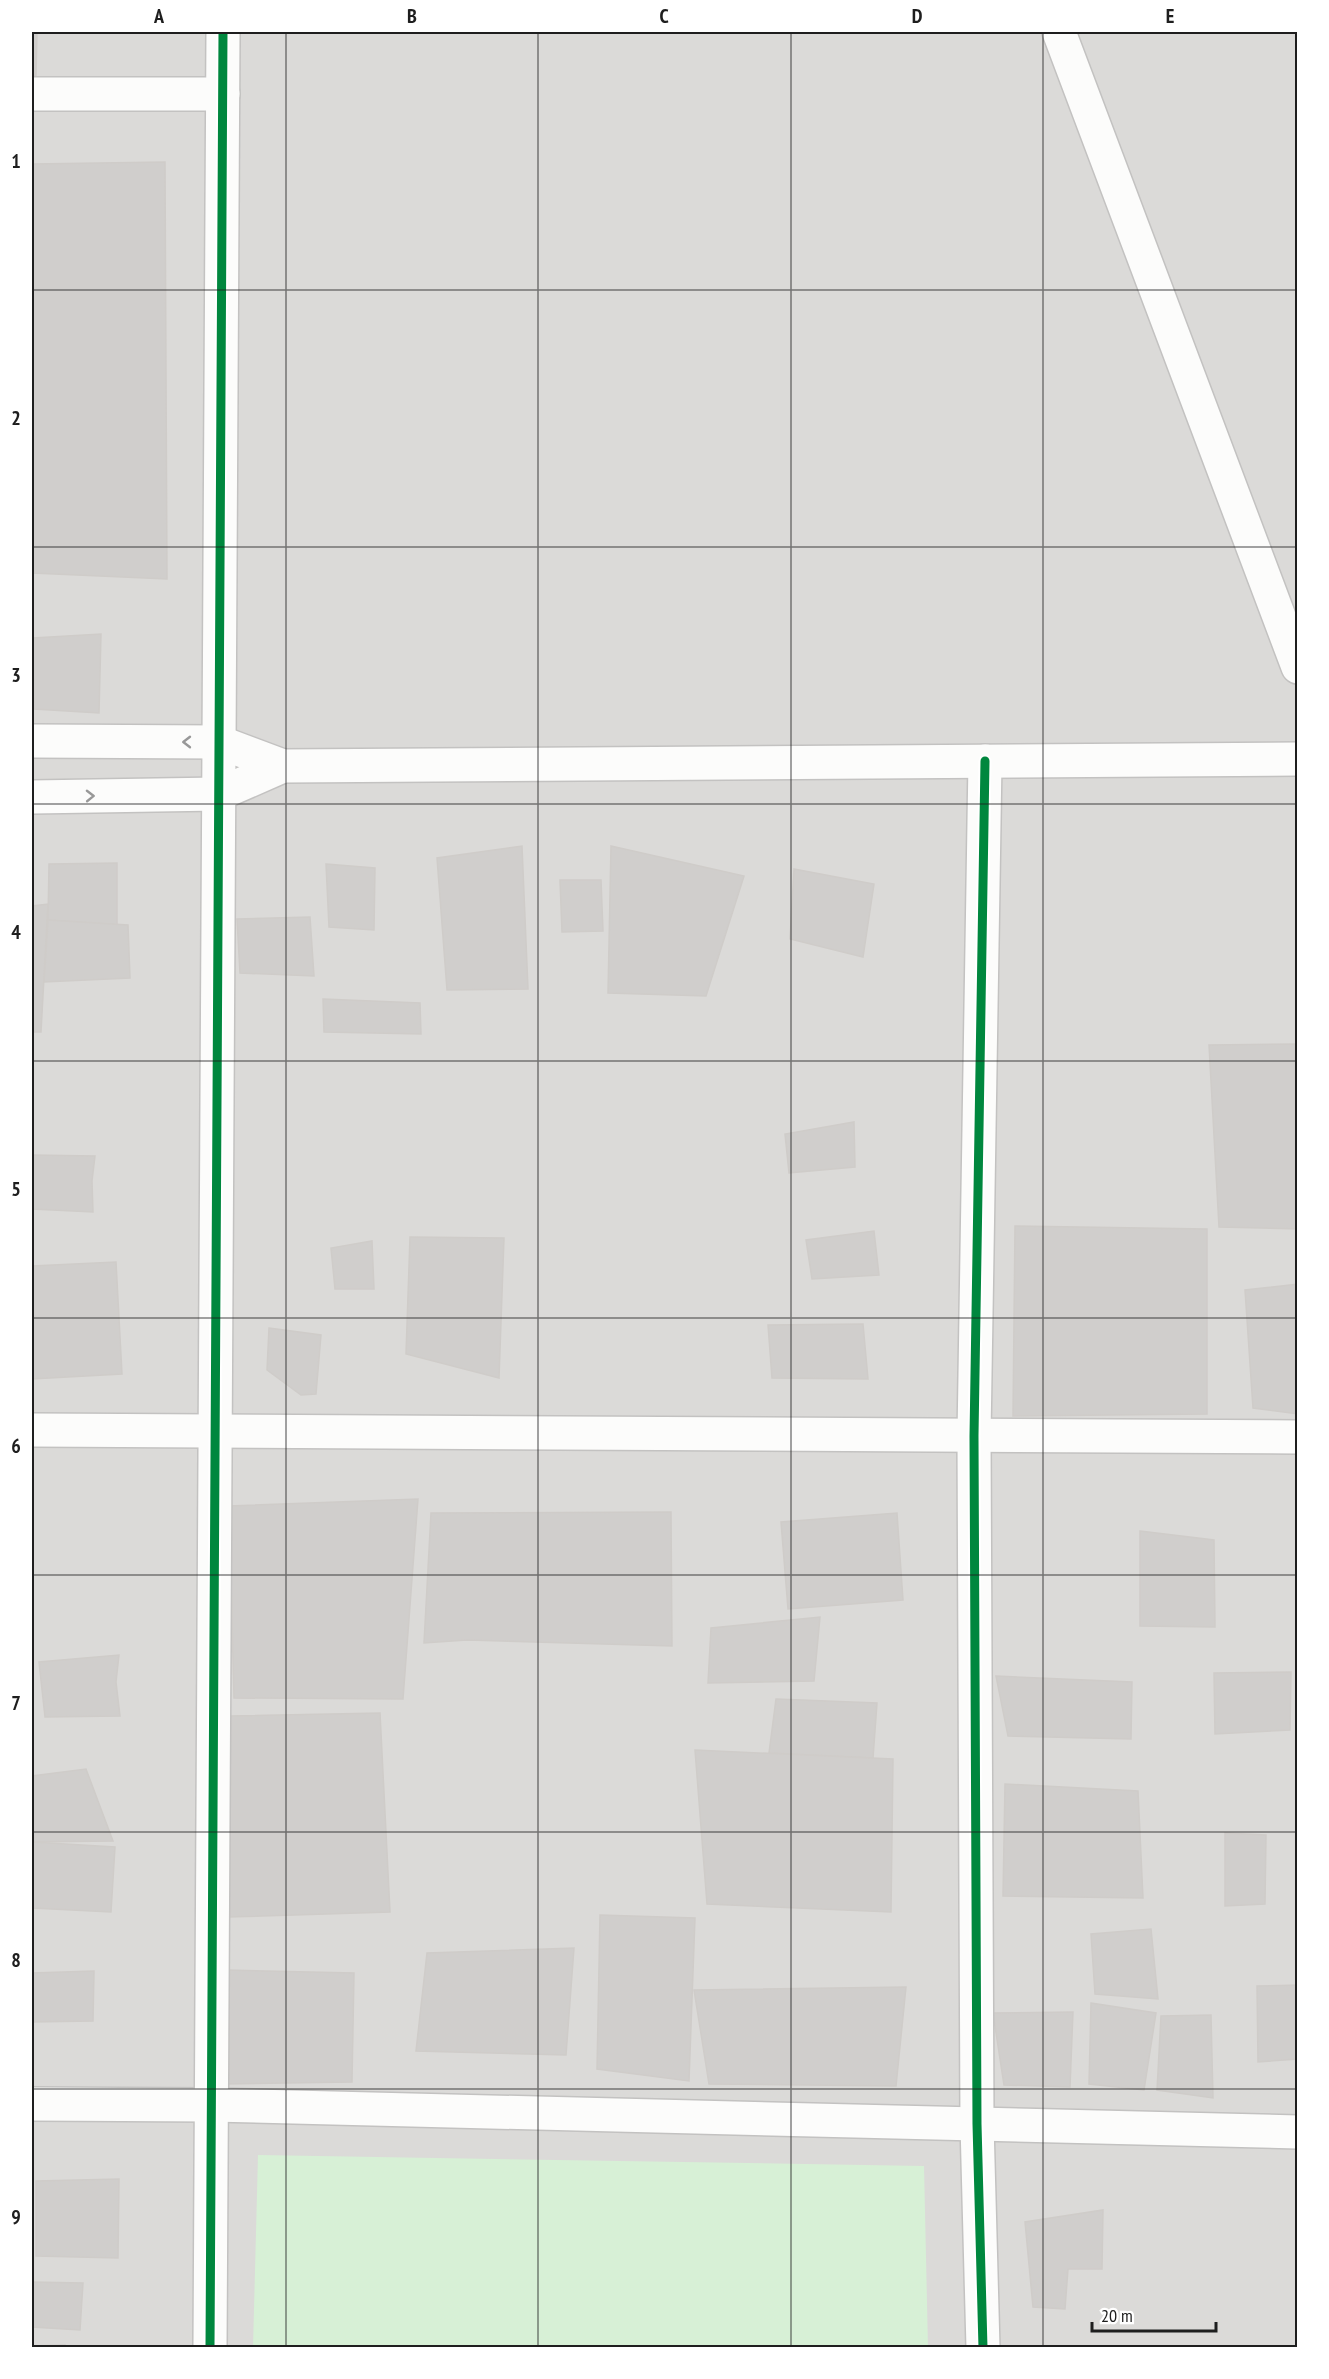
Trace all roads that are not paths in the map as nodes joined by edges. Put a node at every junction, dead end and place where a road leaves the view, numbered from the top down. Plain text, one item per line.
1 (223, 32) edge
2 (1059, 32) edge
3 (32, 94) edge
4 (223, 94) junction
5 (1298, 667) edge
6 (32, 741) edge
7 (219, 742) junction
8 (1298, 759) edge
9 (985, 761) junction
10 (283, 766) junction
11 (219, 794) junction
12 (32, 797) edge
13 (32, 1430) edge
14 (215, 1431) junction
15 (974, 1436) junction
16 (1298, 1437) edge
17 (32, 2104) edge
18 (212, 2105) junction
19 (977, 2124) junction
20 (1298, 2132) edge
21 (210, 2348) edge
22 (983, 2348) edge

1 - 4 street
2 - 5 street
3 - 4 street
4 - 7 street
7 -> 6 street
7 - 10 street
7 - 11 street
8 - 9 street
9 - 10 street
9 - 15 street
10 - 11 street
12 -> 11 street
11 - 14 street
13 - 14 street
14 - 15 street
14 - 18 street
15 - 16 street
15 - 19 street
17 - 18 street
18 - 19 street
18 - 21 street
19 - 20 street
19 - 22 street

